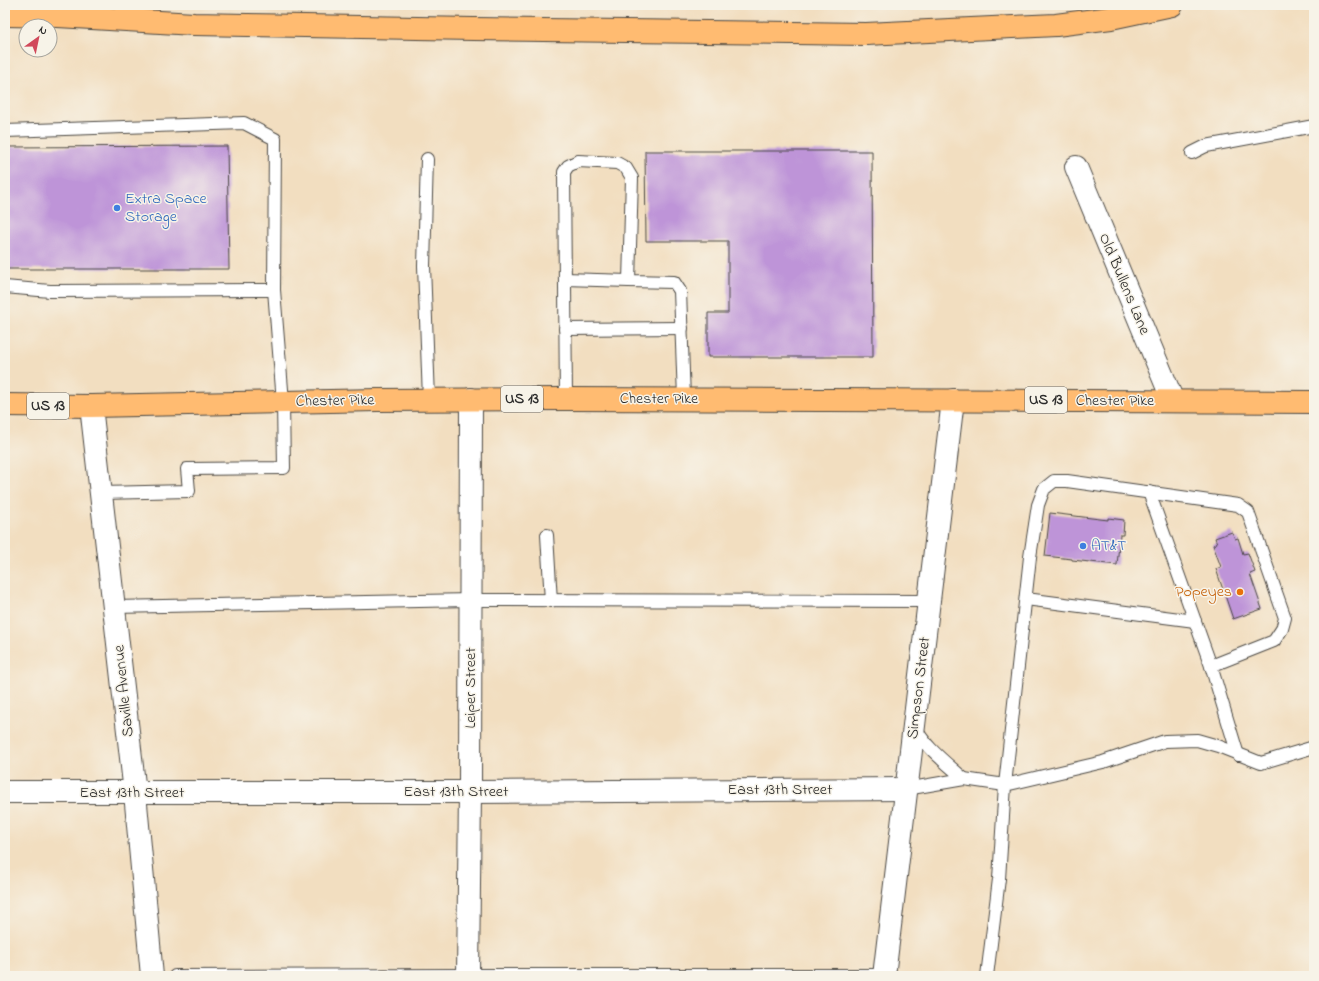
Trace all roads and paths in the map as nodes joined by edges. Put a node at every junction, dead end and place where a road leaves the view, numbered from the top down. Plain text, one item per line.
1 (1172, 5) edge
2 (5, 15) edge
3 (1314, 126) edge
4 (5, 131) edge
5 (1192, 153) dead end
6 (426, 159) dead end
7 (1076, 167) dead end
8 (565, 279) junction
9 (629, 281) junction
10 (5, 287) edge
11 (274, 290) junction
12 (682, 328) junction
13 (565, 330) junction
14 (684, 398) junction
15 (429, 399) junction
16 (471, 399) junction
17 (566, 399) junction
18 (953, 400) junction
19 (1173, 401) junction
20 (283, 402) junction
21 (1314, 402) edge
22 (5, 405) edge
23 (91, 406) junction
24 (101, 492) junction
25 (1149, 492) junction
26 (547, 535) dead end
27 (1026, 598) junction
28 (471, 600) junction
29 (551, 601) junction
30 (929, 601) junction
31 (114, 607) junction
32 (1195, 621) junction
33 (1211, 666) junction
34 (914, 725) junction
35 (1314, 747) edge
36 (1238, 754) junction
37 (964, 779) junction
38 (1005, 785) junction
39 (906, 789) junction
40 (5, 792) edge
41 (470, 792) junction
42 (135, 793) junction
43 (468, 975) edge
44 (152, 976) edge
45 (175, 976) edge
46 (884, 976) edge
47 (987, 976) edge

1 - 2 main road
3 - 5 lane
4 - 11 lane
6 - 15 lane
7 - 19 street, Old Bullens Lane
8 - 9 lane
8 - 9 lane
8 - 13 lane
9 - 12 lane
10 - 11 lane
11 - 20 lane
12 - 13 lane
12 - 14 lane
13 - 17 lane
14 - 17 main road, Chester Pike / US 13
14 - 18 main road, Chester Pike / US 13
15 - 16 main road, Chester Pike / US 13
15 - 20 main road, Chester Pike / US 13
16 - 17 main road, Chester Pike / US 13
16 - 28 street, Leiper Street
18 - 19 main road, Chester Pike / US 13
18 - 30 street, Simpson Street
19 - 21 main road, Chester Pike / US 13
20 - 23 main road, Chester Pike / US 13
20 - 24 lane
22 - 23 main road, Chester Pike / US 13
23 - 24 street, Saville Avenue
24 - 31 street, Saville Avenue
25 - 27 lane
25 - 32 lane
25 - 33 lane
26 - 29 lane
27 - 32 lane
27 - 38 lane
28 - 29 lane
28 - 31 lane
28 - 41 street, Leiper Street
29 - 30 lane
30 - 34 street, Simpson Street
31 - 42 street, Saville Avenue
32 - 33 lane
33 - 36 lane
34 - 37 lane
34 - 39 street, Simpson Street
35 - 36 lane
36 - 38 lane
37 - 38 lane
37 - 39 lane
38 - 47 lane
39 - 41 street, East 13th Street
39 - 46 street, Simpson Street
40 - 42 street, East 13th Street
41 - 42 street, East 13th Street
41 - 43 street, Leiper Street
42 - 44 street, Saville Avenue
43 - 45 lane
43 - 46 lane

